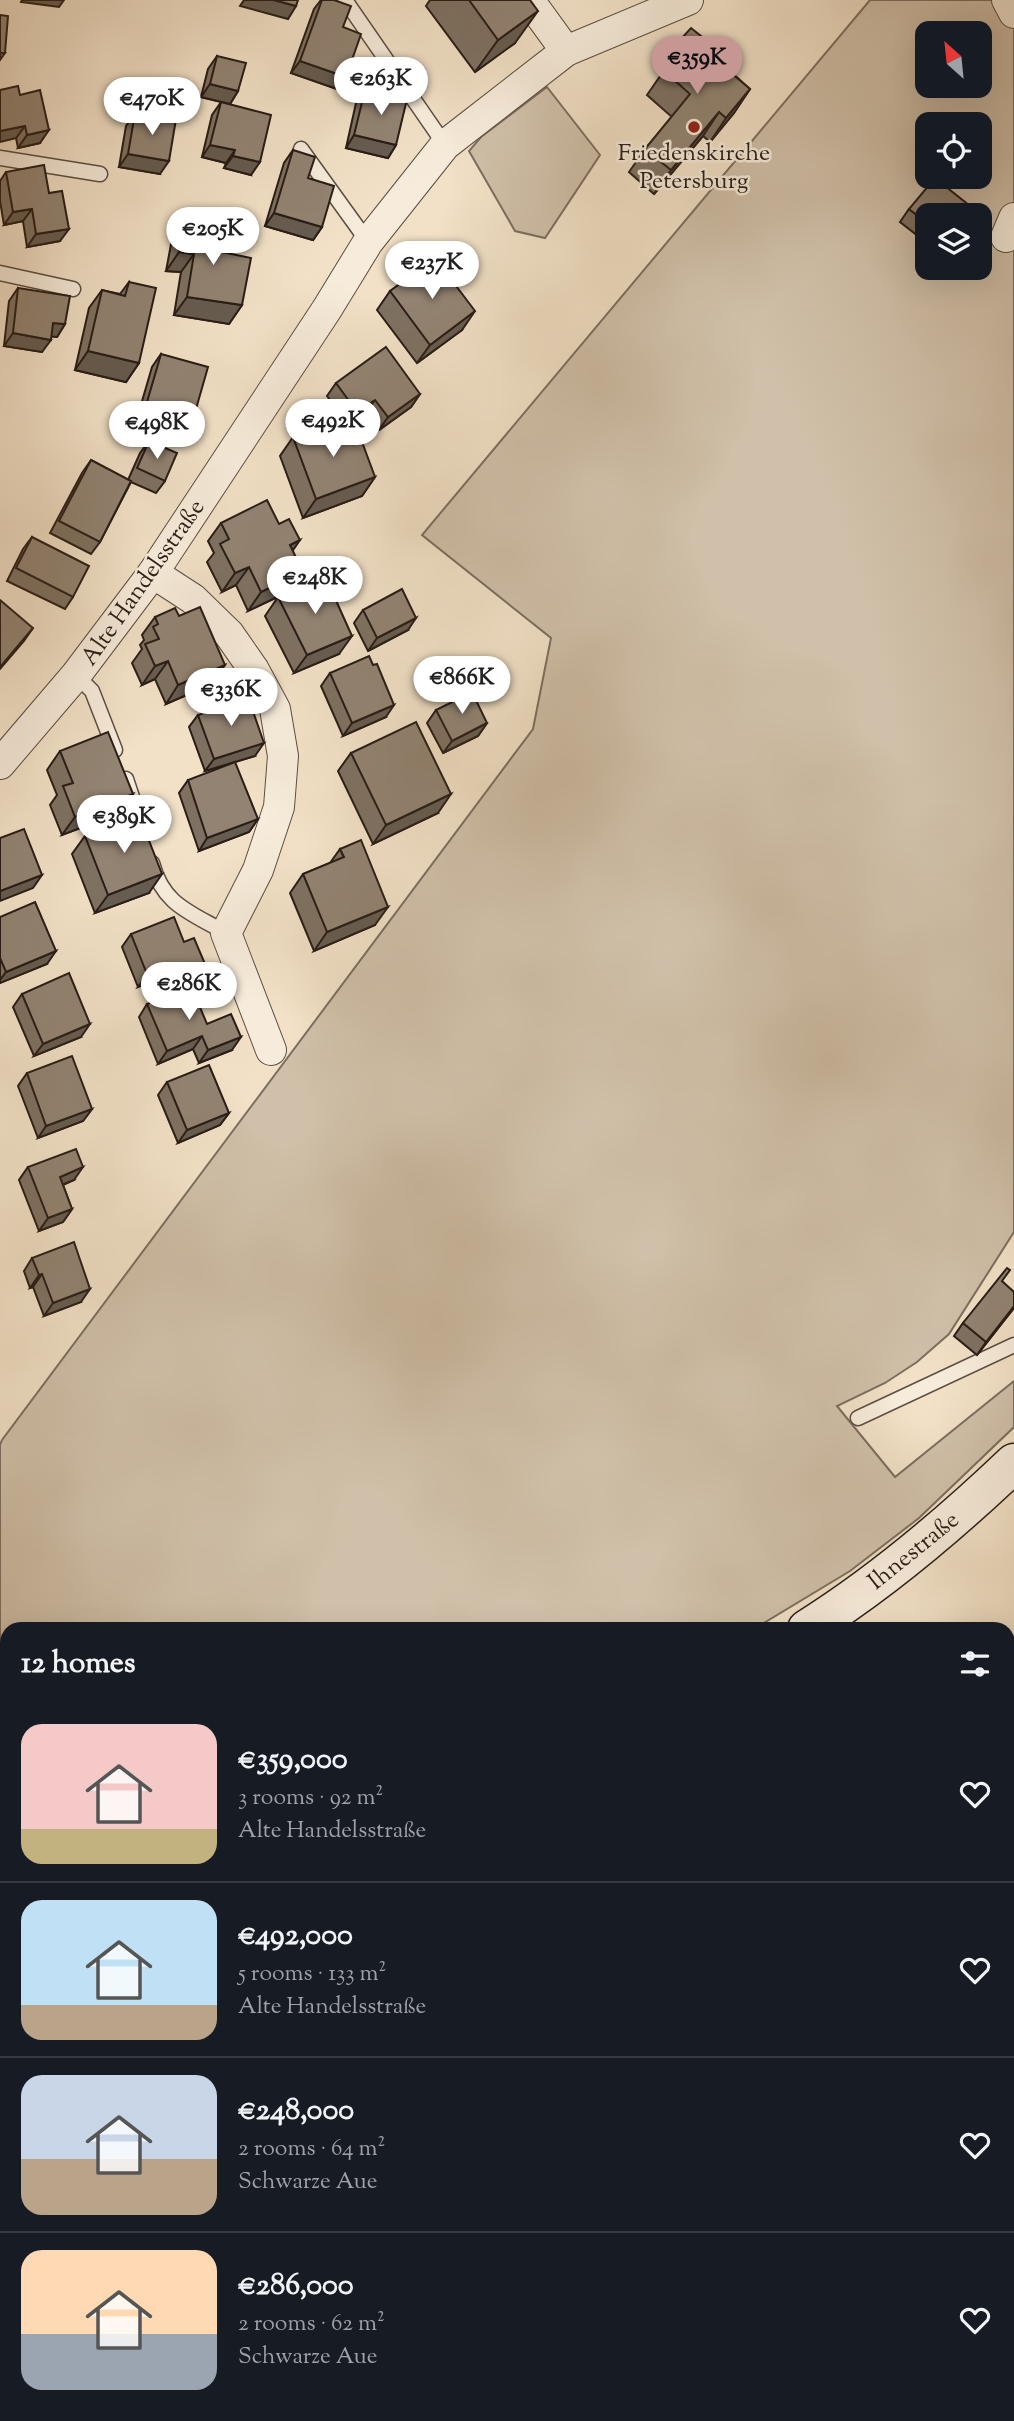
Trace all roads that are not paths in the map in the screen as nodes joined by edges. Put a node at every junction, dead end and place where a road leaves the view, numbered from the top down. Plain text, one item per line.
1 (345, 0) edge
2 (529, 0) edge
3 (688, 0) edge
4 (1007, 0) edge
5 (1014, 13) edge
6 (566, 51) junction
7 (445, 145) junction
8 (301, 149) edge
9 (0, 158) edge
10 (100, 174) dead end
11 (368, 242) junction
12 (0, 272) edge
13 (73, 289) dead end
14 (153, 573) junction
15 (76, 675) junction
16 (0, 764) edge
17 (226, 933) junction
18 (271, 1050) dead end
19 (1014, 1345) edge
20 (858, 1418) dead end
21 (1014, 1463) edge
22 (817, 1622) edge

1 - 7 lane
2 - 6 street
3 - 6 street, Alte Handelsstraße
4 - 5 street
6 - 7 street, Alte Handelsstraße
7 - 11 street, Alte Handelsstraße
8 - 11 lane
9 - 10 lane
11 - 14 street, Alte Handelsstraße
12 - 13 lane
14 - 15 street, Alte Handelsstraße
14 - 17 street
15 - 16 street, Alte Handelsstraße
15 - 17 lane, Alte Handelsstraße
17 - 18 street
19 - 20 lane
21 - 22 main road, Ihnestraße

